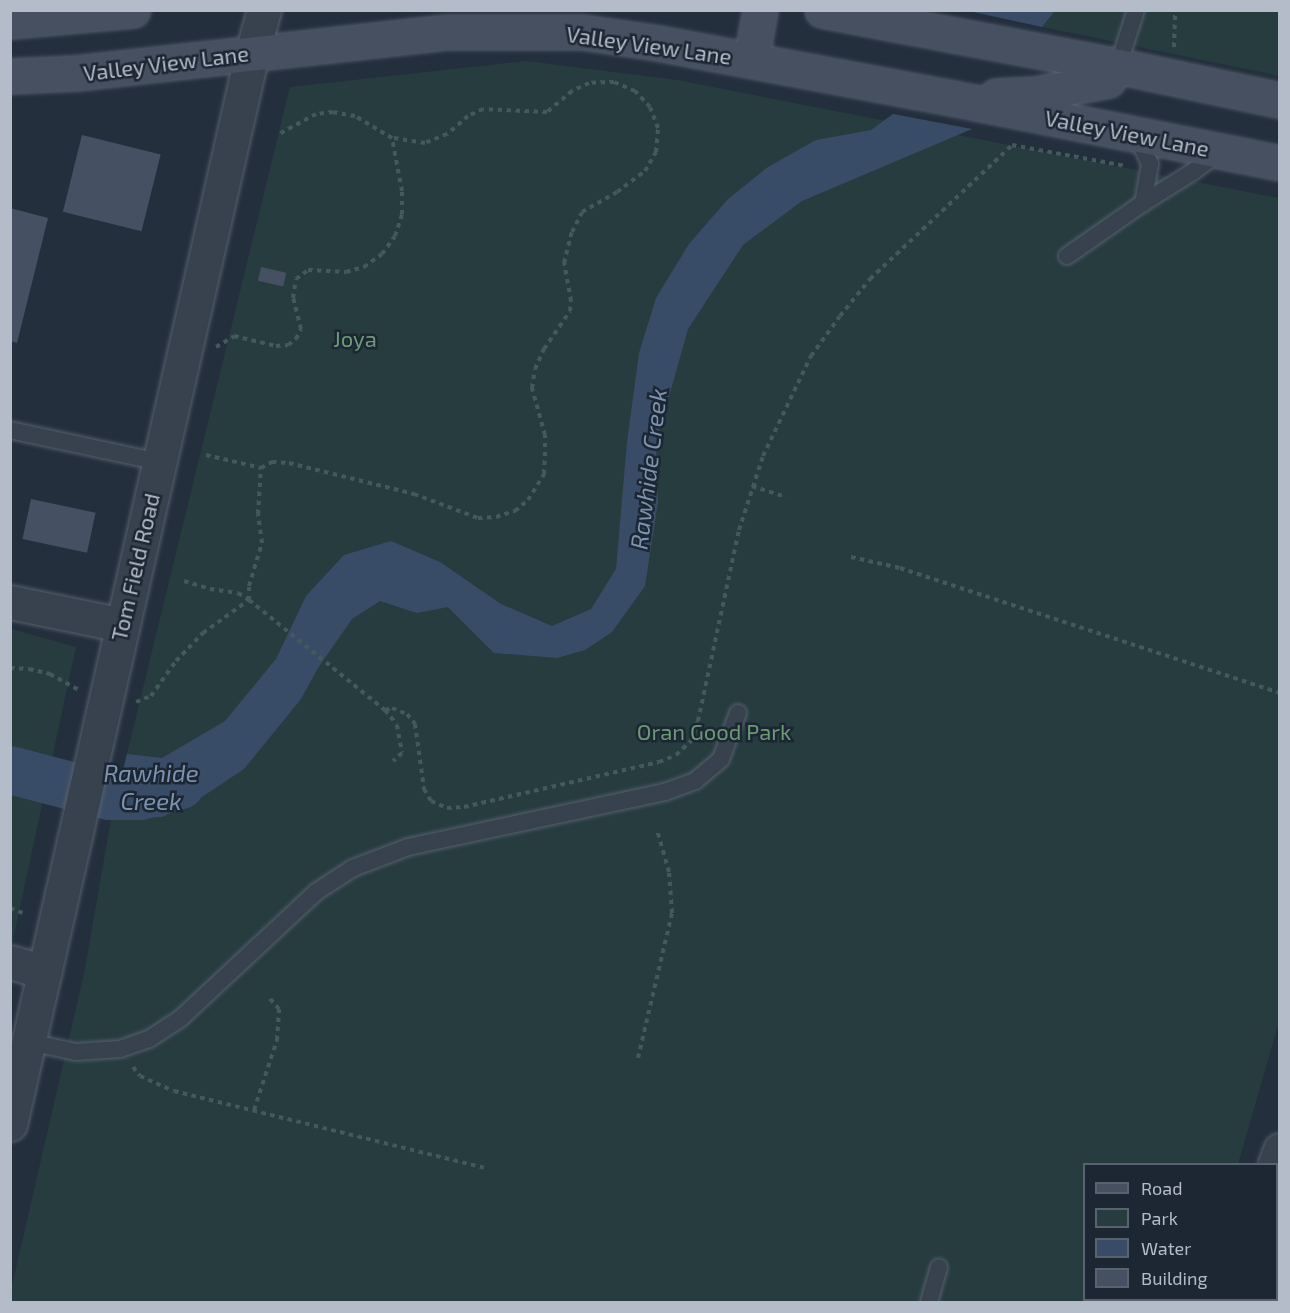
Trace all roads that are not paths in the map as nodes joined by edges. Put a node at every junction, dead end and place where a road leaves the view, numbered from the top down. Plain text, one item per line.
1 (133, 10) edge
2 (264, 10) edge
3 (760, 10) edge
4 (1136, 10) edge
5 (841, 12) edge
6 (67, 14) edge
7 (10, 21) edge
8 (252, 53) junction
9 (751, 60) junction
10 (1118, 66) junction
11 (10, 76) edge
12 (952, 98) junction
13 (1280, 100) edge
14 (1136, 135) junction
15 (1220, 151) junction
16 (1280, 163) edge
17 (1143, 203) junction
18 (1067, 256) dead end
19 (10, 430) edge
20 (159, 462) junction
21 (10, 602) edge
22 (122, 625) junction
23 (738, 713) dead end
24 (10, 962) edge
25 (45, 972) junction
26 (29, 1042) junction
27 (10, 1124) edge
28 (939, 1267) dead end
29 (929, 1302) edge

1 - 6 main road
2 - 8 street, Tom Field Road
3 - 9 main road
4 - 10 lane
5 - 10 main road
6 - 7 main road
8 - 9 main road, Valley View Lane
8 - 11 main road, Valley View Lane
8 - 20 street, Tom Field Road
9 - 12 main road, Valley View Lane
10 - 12 main road
10 - 13 main road
12 - 14 main road, Valley View Lane
14 - 15 main road, Valley View Lane
14 - 17 lane
15 - 16 main road, Valley View Lane
15 - 17 lane
17 - 18 lane
19 - 20 lane
20 - 22 street, Tom Field Road
21 - 22 street
22 - 25 street, Tom Field Road
23 - 26 lane
24 - 25 street
25 - 26 street, Tom Field Road
26 - 27 street, Tom Field Road
28 - 29 lane

